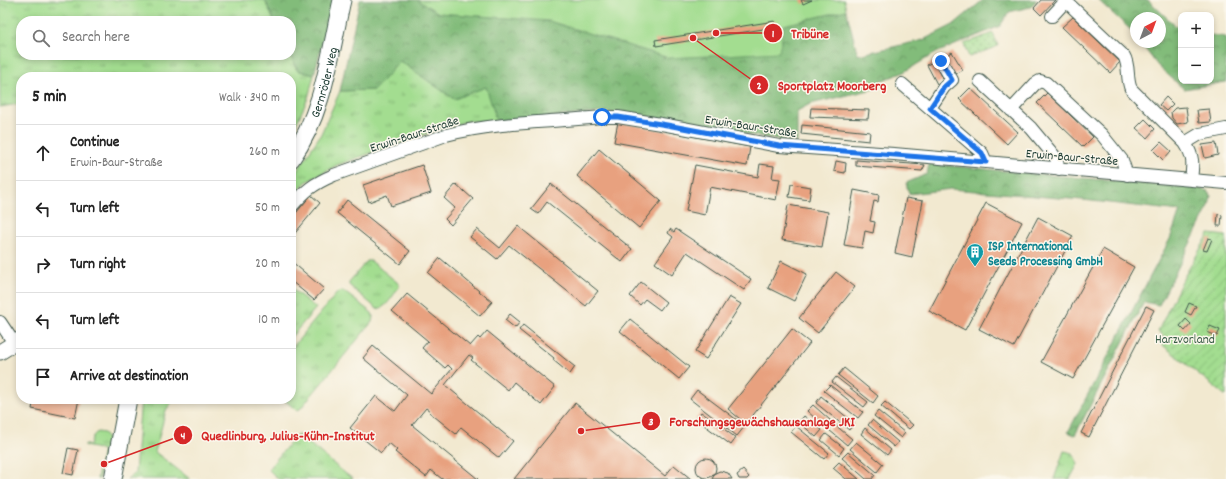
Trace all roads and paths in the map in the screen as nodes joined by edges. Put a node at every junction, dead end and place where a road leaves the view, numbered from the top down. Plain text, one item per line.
1 (342, 0) edge
2 (1052, 16) dead end
3 (941, 61) dead end
4 (980, 81) dead end
5 (902, 84) dead end
6 (930, 108) junction
7 (1011, 110) junction
8 (1226, 130) edge
9 (1185, 143) junction
10 (296, 150) edge
11 (986, 162) junction
12 (1059, 169) junction
13 (1127, 175) junction
14 (1190, 180) junction
15 (1226, 183) edge
16 (296, 201) edge
17 (0, 322) edge
18 (16, 339) edge
19 (16, 342) edge
20 (0, 352) edge
21 (127, 404) edge
22 (113, 479) edge

1 - 10 main road, Gernröder Weg
2 - 9 street
3 - 6 street
4 - 7 street
5 - 6 street
6 - 11 street
7 - 12 street
7 - 13 street
8 - 9 street
9 - 14 street
11 - 12 street, Erwin-Baur-Straße
11 - 16 street, Erwin-Baur-Straße
12 - 13 street, Erwin-Baur-Straße
13 - 14 street, Erwin-Baur-Straße
14 - 15 street, Erwin-Baur-Straße
17 - 18 street
19 - 20 street
21 - 22 main road

